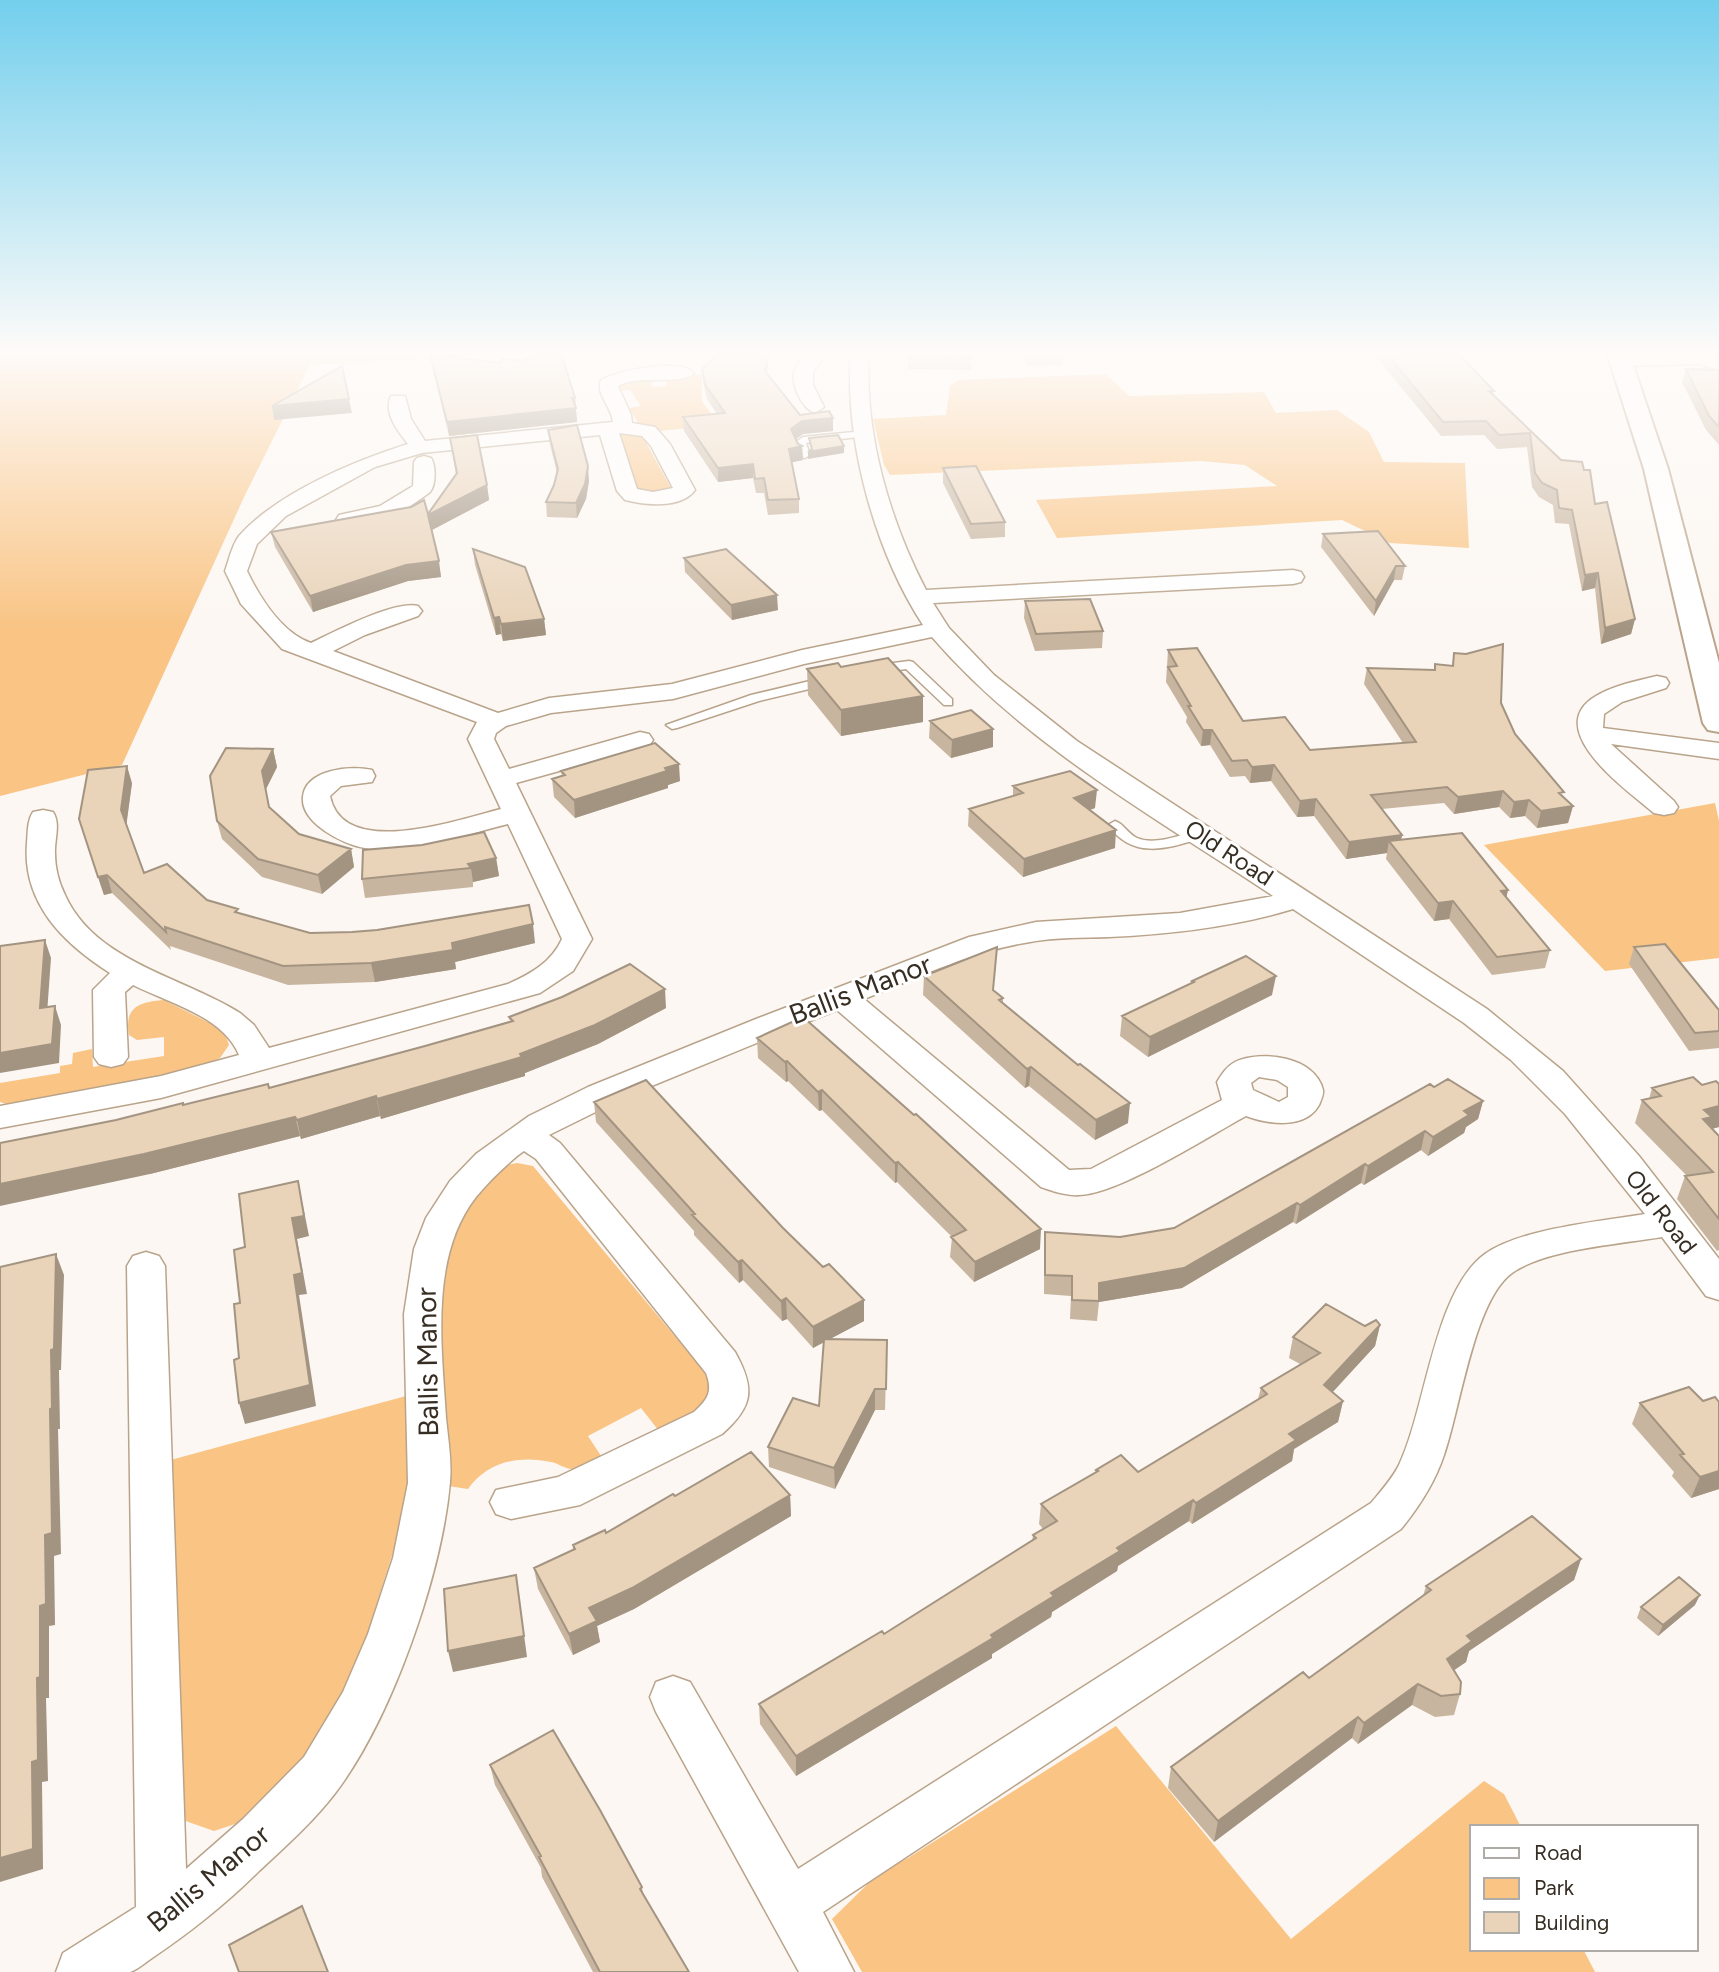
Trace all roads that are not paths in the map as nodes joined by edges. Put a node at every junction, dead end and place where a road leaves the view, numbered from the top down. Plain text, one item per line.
1 (416, 445) edge
2 (493, 445) edge
3 (800, 445) edge
4 (867, 445) edge
5 (1649, 445) edge
6 (422, 455) junction
7 (805, 455) edge
8 (327, 486) junction
9 (404, 502) junction
10 (324, 524) edge
11 (1293, 577) dead end
12 (918, 597) junction
13 (410, 611) dead end
14 (938, 629) junction
15 (312, 652) junction
16 (793, 659) junction
17 (861, 672) edge
18 (1657, 683) dead end
19 (948, 702) dead end
20 (497, 721) junction
21 (1719, 723) edge
22 (672, 724) dead end
23 (1592, 734) junction
24 (640, 740) dead end
25 (1719, 751) edge
26 (362, 776) dead end
27 (500, 779) junction
28 (1664, 807) dead end
29 (518, 813) junction
30 (43, 818) dead end
31 (1115, 825) edge
32 (1200, 834) junction
33 (1298, 898) junction
34 (130, 971) junction
35 (842, 997) junction
36 (111, 1057) dead end
37 (258, 1061) junction
38 (1245, 1102) dead end
39 (0, 1117) edge
40 (525, 1135) junction
41 (1669, 1223) junction
42 (146, 1266) dead end
43 (1719, 1286) edge
44 (511, 1502) dead end
45 (673, 1698) dead end
46 (790, 1904) junction
47 (162, 1922) junction
48 (82, 1972) edge
49 (828, 1972) edge

1 - 6 street
2 - 6 street
3 - 7 lane
4 - 12 street, Old Road
5 - 21 main road
6 - 8 street
6 - 9 street
8 - 9 street
8 - 15 street
9 - 10 street
11 - 12 street
12 - 14 street, Old Road
13 - 15 street
14 - 16 street
14 - 32 street, Old Road
15 - 20 street
16 - 20 street
16 - 22 lane
17 - 19 lane
18 - 23 street
20 - 27 street
23 - 25 street
23 - 28 street
24 - 27 street
26 - 29 street
27 - 29 street
29 - 37 street
30 - 34 street
31 - 32 lane
32 - 33 street, Old Road
33 - 35 street, Ballis Manor
33 - 41 street, Old Road
34 - 36 street
34 - 37 street
35 - 38 street
35 - 40 street, Ballis Manor
37 - 39 street
40 - 44 street
40 - 47 street, Ballis Manor
41 - 43 street, Old Road
41 - 46 street
42 - 47 street
45 - 46 street
46 - 49 street
47 - 48 street, Ballis Manor

